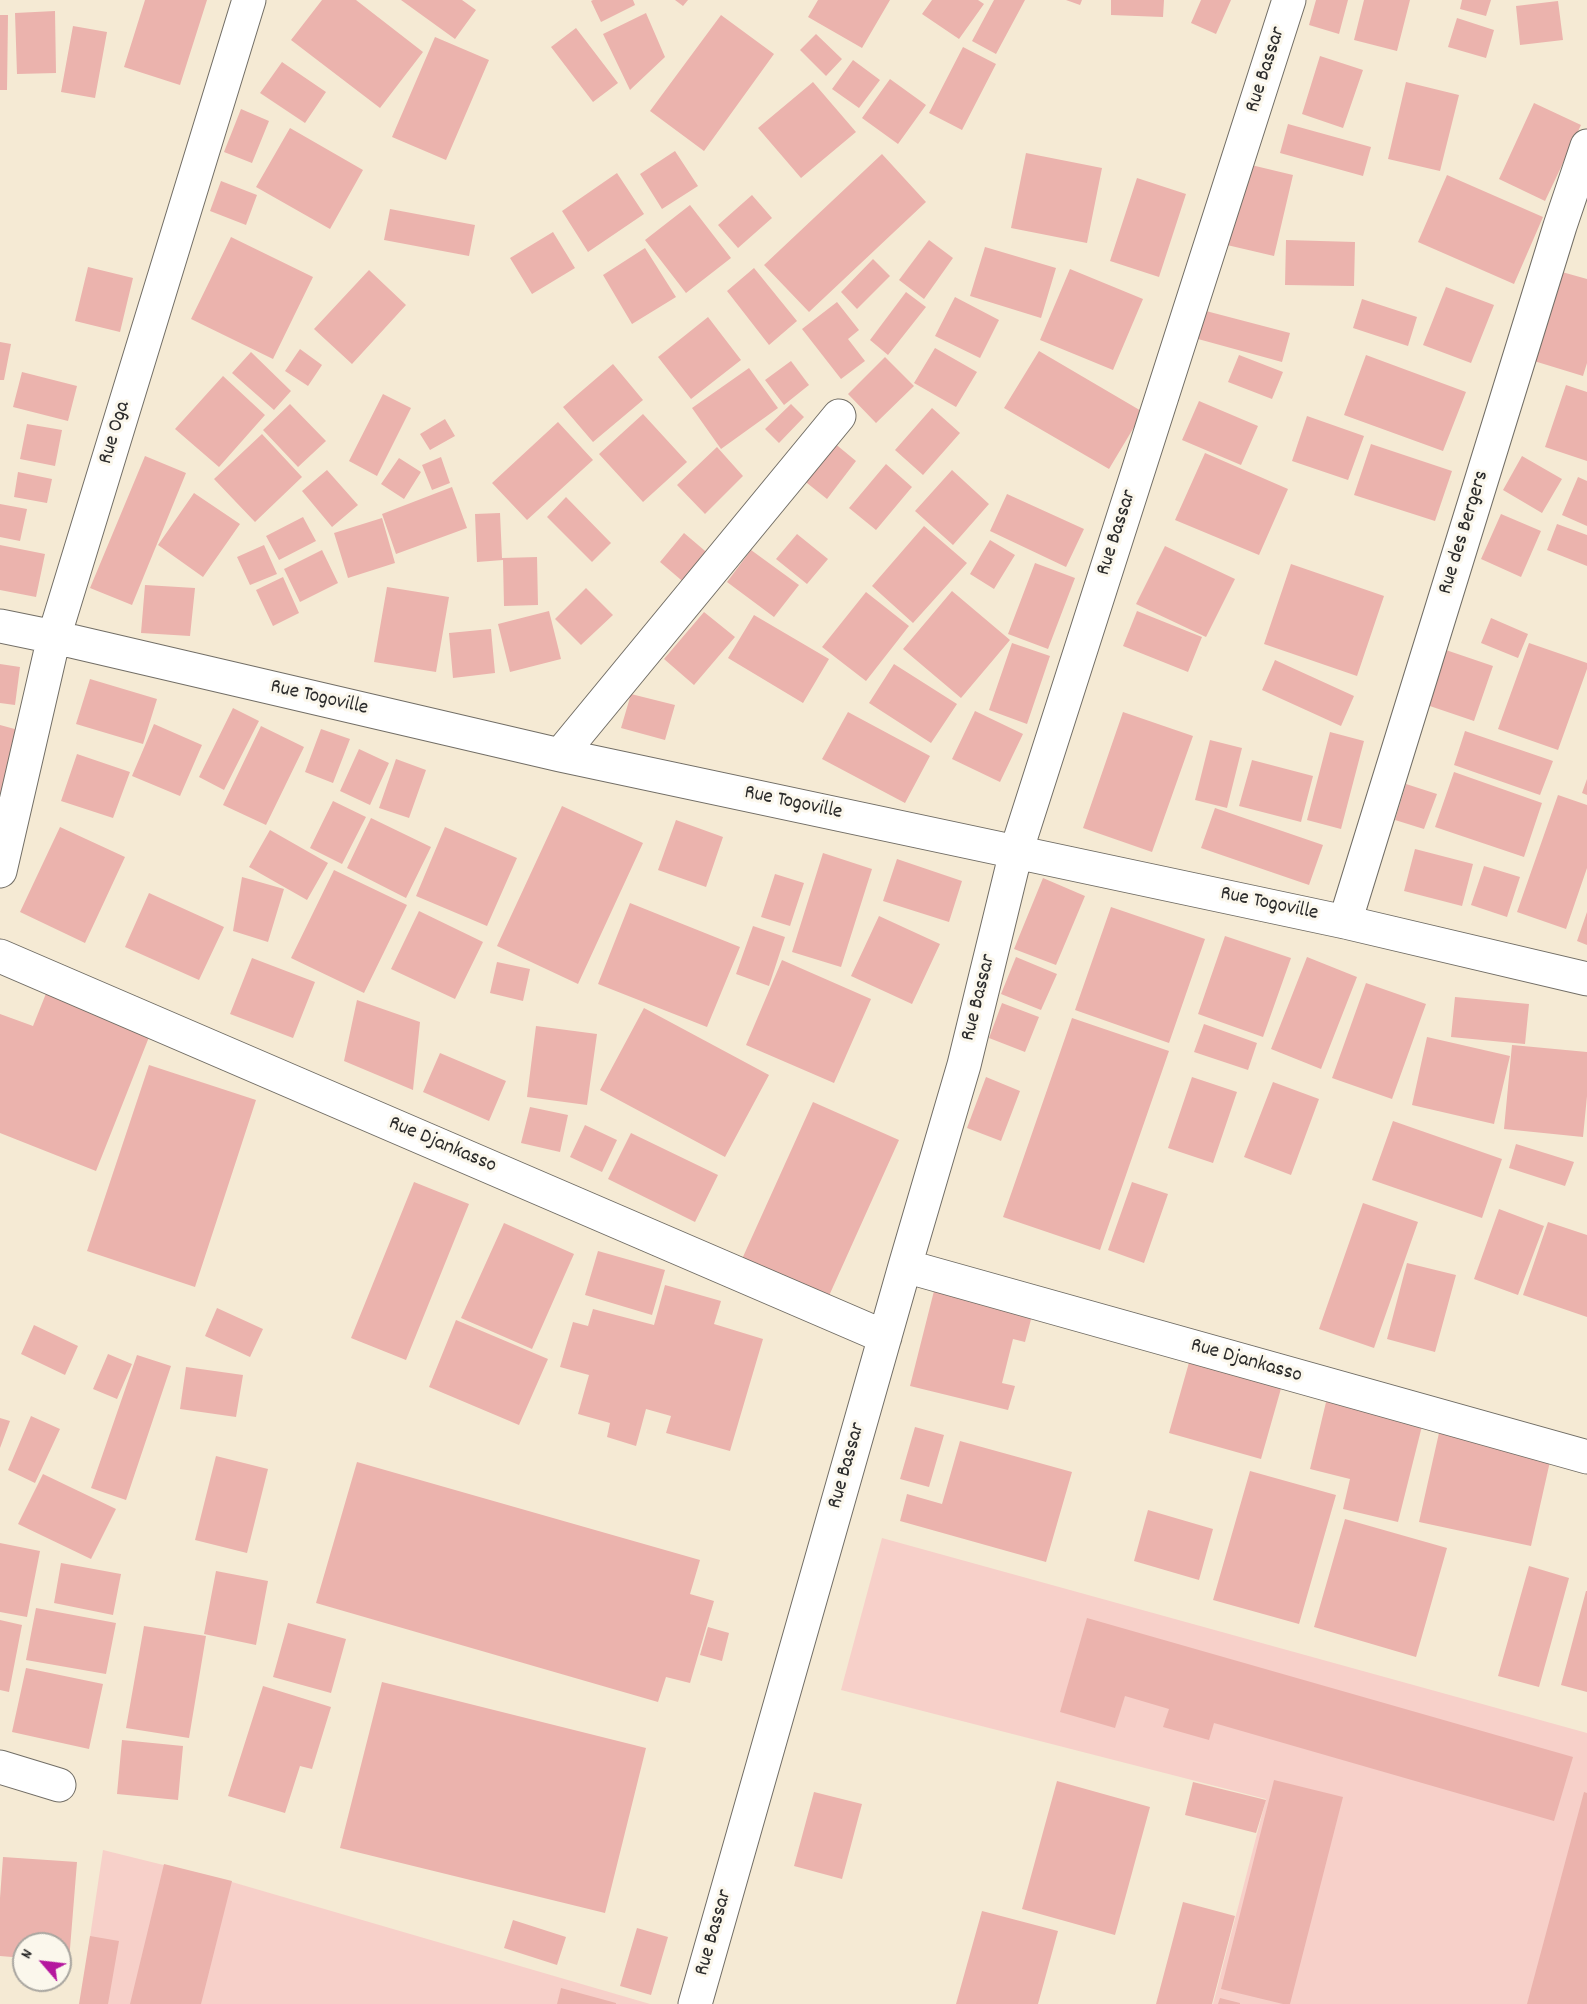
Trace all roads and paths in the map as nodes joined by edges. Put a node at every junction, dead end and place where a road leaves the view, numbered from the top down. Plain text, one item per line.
1 (249, 0) edge
2 (1289, 0) edge
3 (1587, 146) edge
4 (1574, 228) edge
5 (839, 416) dead end
6 (0, 626) edge
7 (54, 637) junction
8 (560, 755) junction
9 (1016, 852) junction
10 (0, 871) edge
11 (1345, 921) junction
12 (0, 956) edge
13 (1587, 980) edge
14 (905, 1266) junction
15 (885, 1337) junction
16 (1587, 1457) edge
17 (0, 1767) edge
18 (59, 1785) dead end
19 (695, 2004) edge

1 - 7 street, Rue Oga
2 - 9 street, Rue Bassar
3 - 4 street, Rue des Bergers
4 - 11 street, Rue des Bergers
5 - 8 street
6 - 7 street, Rue Togoville
7 - 8 street, Rue Togoville
7 - 10 street, Rue Oga
8 - 9 street, Rue Togoville
9 - 11 street, Rue Togoville
9 - 14 street, Rue Bassar
11 - 13 street, Rue Togoville
12 - 15 street, Rue Djankasso
14 - 15 street, Rue Bassar
14 - 16 street, Rue Djankasso
15 - 19 street, Rue Bassar
17 - 18 street

